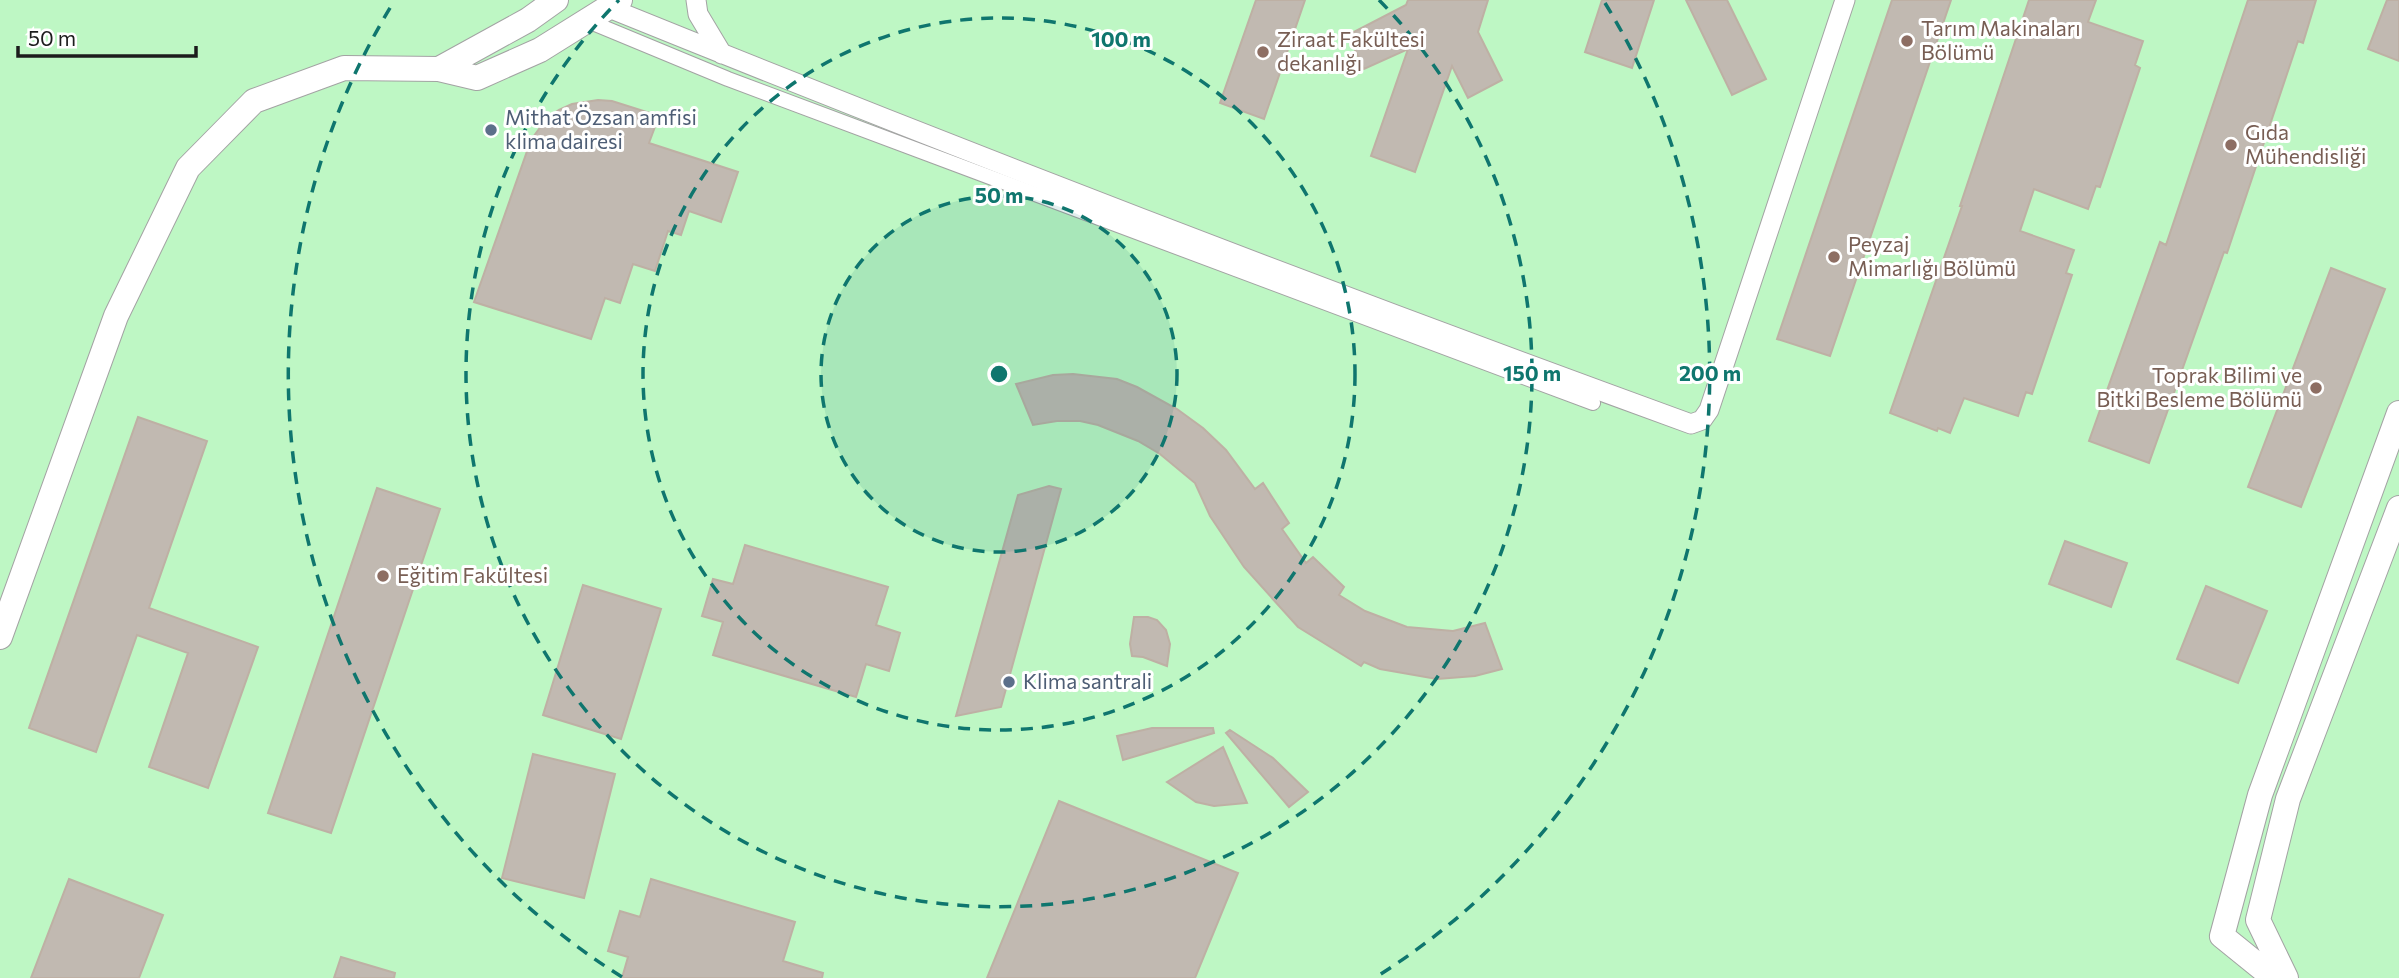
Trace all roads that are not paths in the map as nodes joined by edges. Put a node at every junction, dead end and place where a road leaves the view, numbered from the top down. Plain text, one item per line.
1 (556, 0) edge
2 (696, 0) edge
3 (1845, 0) edge
4 (615, 4) edge
5 (588, 21) junction
6 (722, 54) junction
7 (439, 68) junction
8 (1593, 403) dead end
9 (2399, 413) edge
10 (2399, 508) edge
11 (0, 637) edge
12 (2274, 978) edge
13 (2286, 978) edge

1 - 7 street
2 - 6 street
3 - 6 street
4 - 5 street
4 - 6 street
5 - 7 street
5 - 8 street
7 - 11 street
9 - 12 street
10 - 13 street

